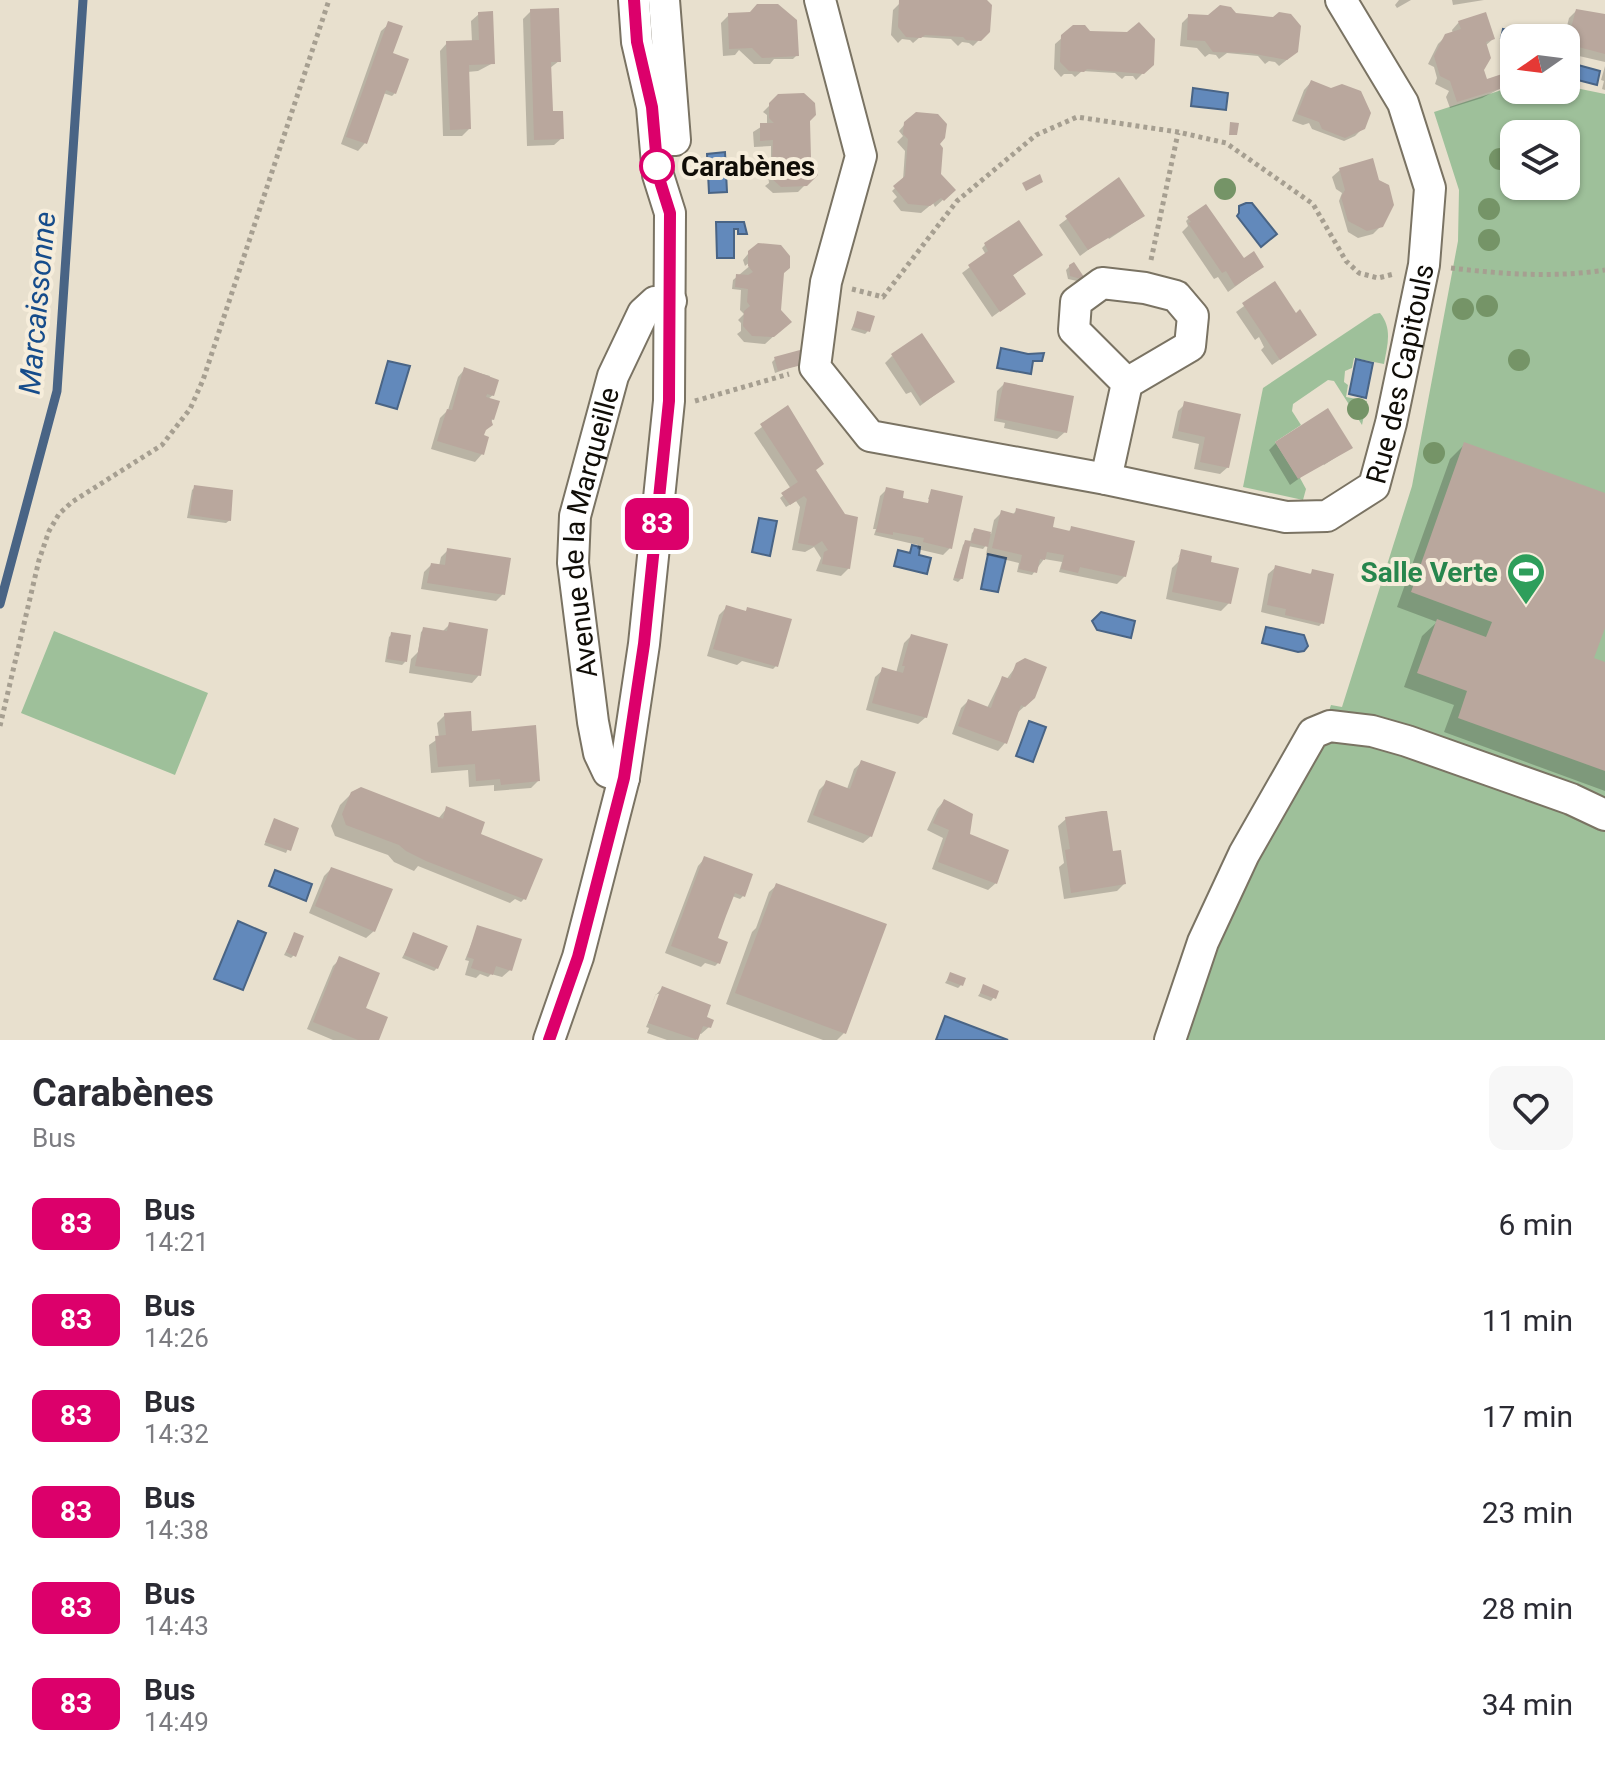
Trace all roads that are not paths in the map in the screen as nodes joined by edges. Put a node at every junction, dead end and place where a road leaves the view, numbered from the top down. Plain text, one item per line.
1 (634, 0) edge
2 (664, 0) edge
3 (820, 0) edge
4 (1341, 0) edge
5 (670, 213) junction
6 (671, 301) junction
7 (1127, 383) junction
8 (1106, 479) junction
9 (624, 778) junction
10 (1605, 815) edge
11 (549, 1040) edge
12 (1170, 1040) edge

1 - 5 street, Avenue de la Marqueille
2 - 5 street, Avenue de la Marqueille
3 - 8 street, Rue des Capitouls
4 - 8 street, Rue des Capitouls
5 - 6 street, Avenue de la Marqueille
6 - 9 street, Avenue de la Marqueille
6 - 9 street, Avenue de la Marqueille
7 - 7 street
7 - 8 street
9 - 11 street, Avenue de la Marqueille
10 - 12 street

